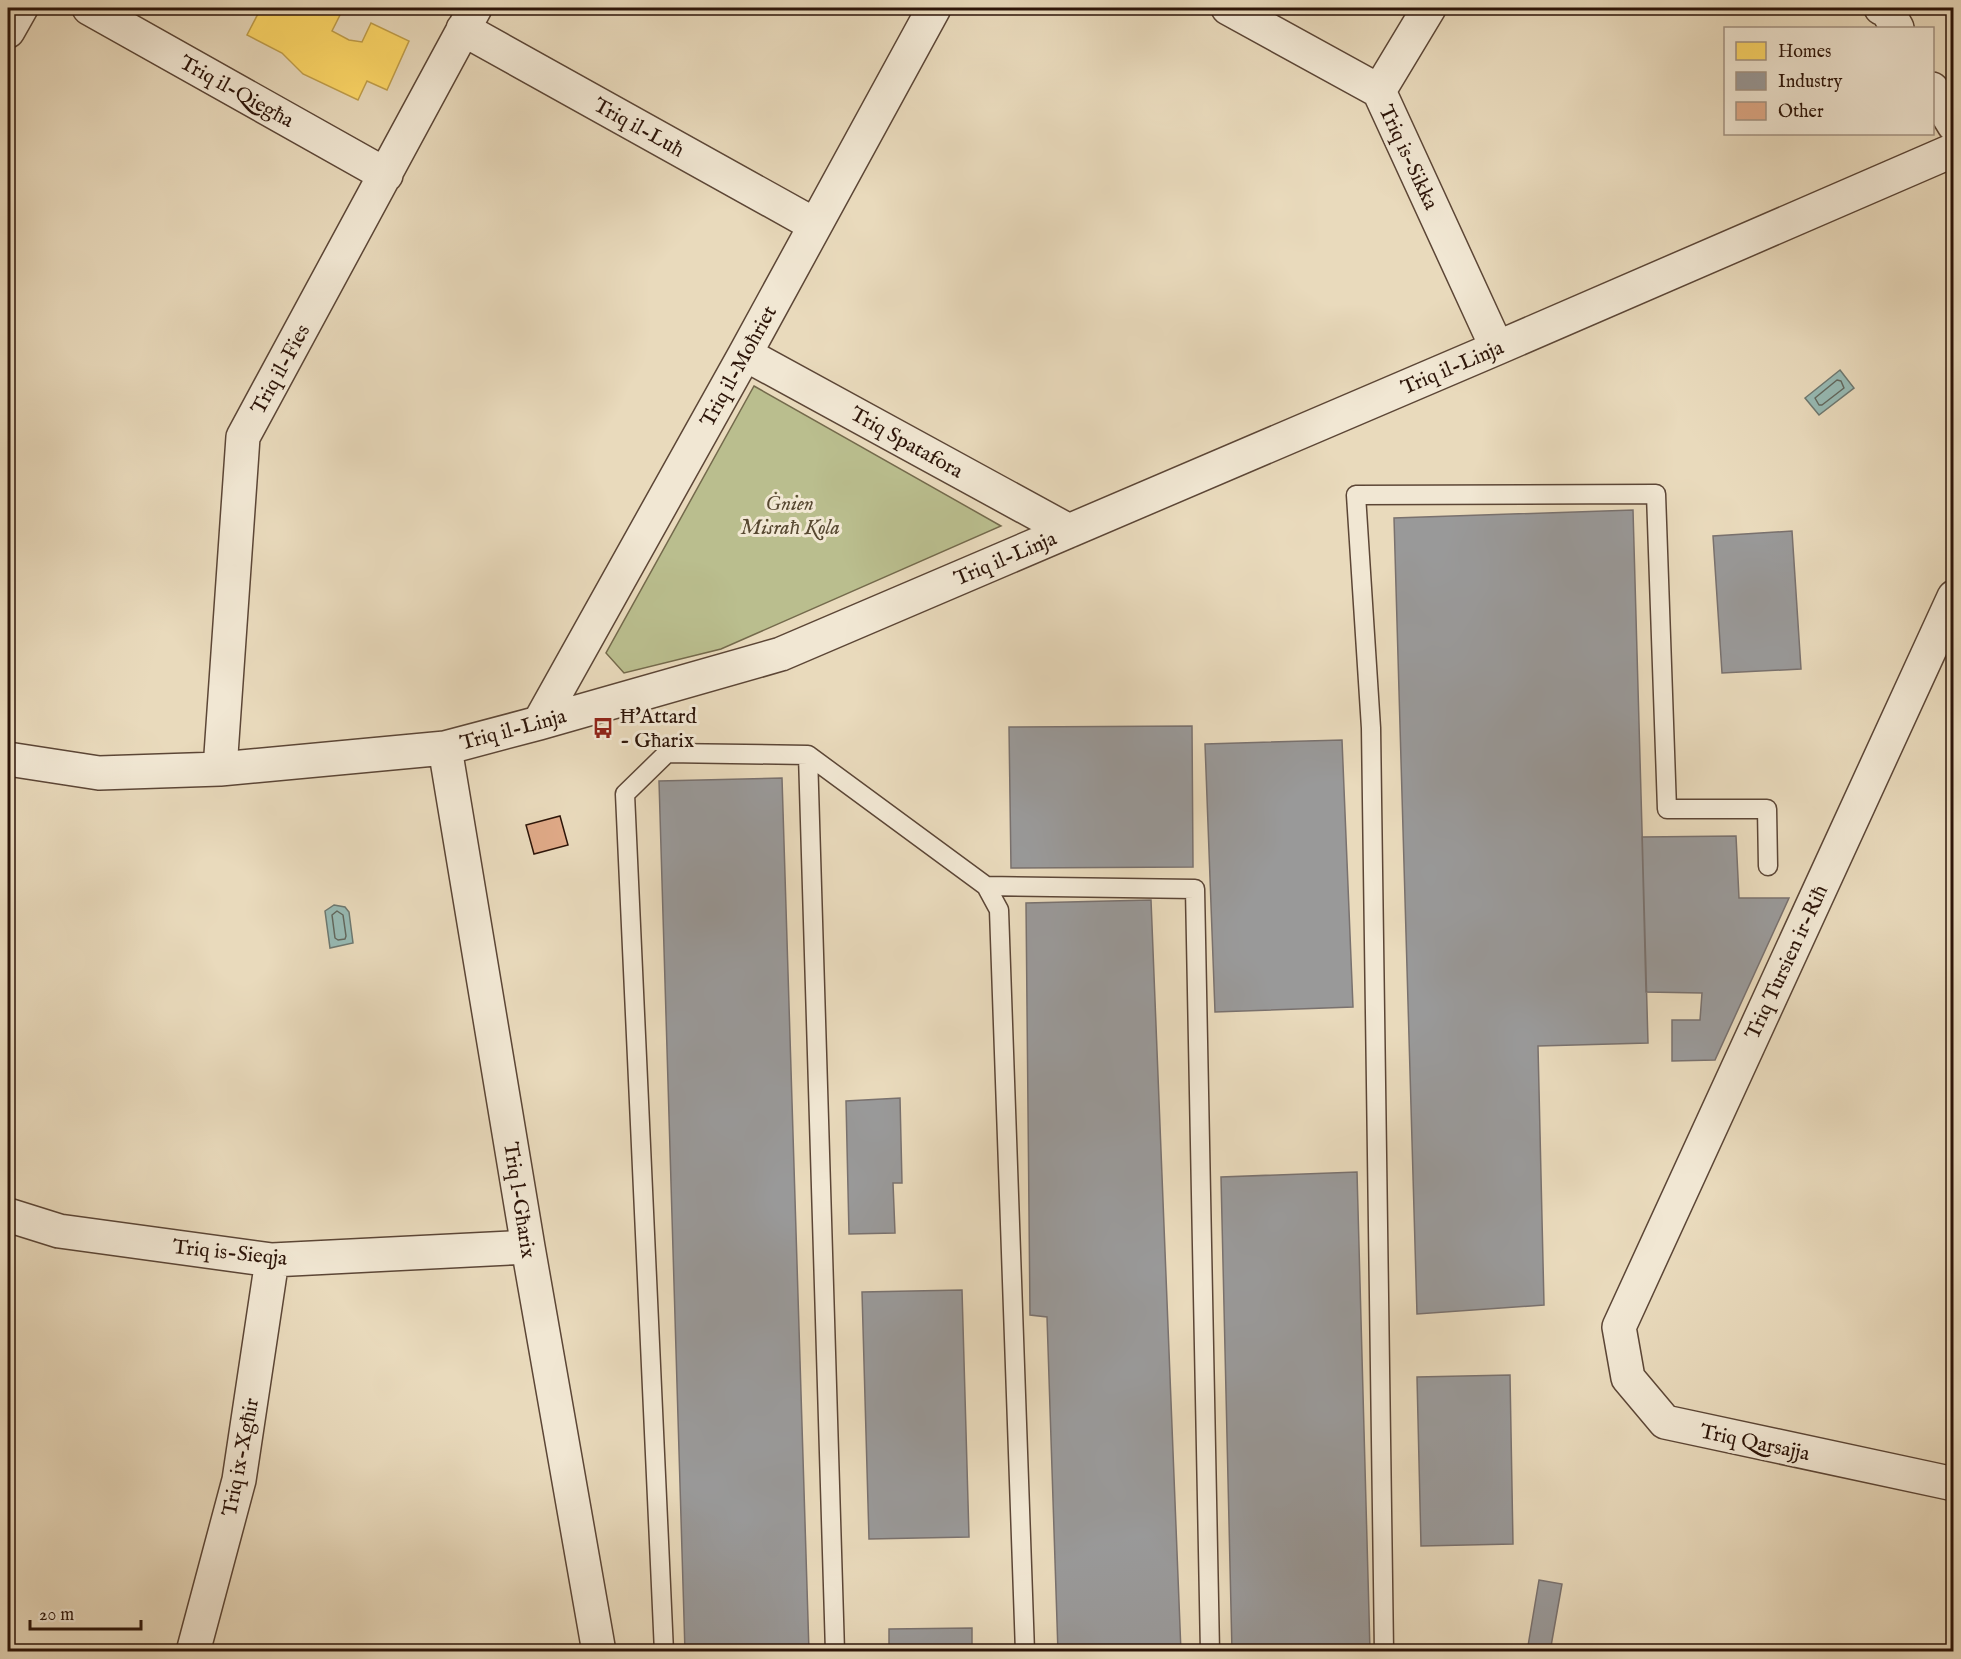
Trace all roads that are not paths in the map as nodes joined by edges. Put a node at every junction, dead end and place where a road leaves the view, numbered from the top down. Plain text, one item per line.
1 (21, 8) edge
2 (89, 8) edge
3 (934, 8) edge
4 (1227, 8) edge
5 (1429, 8) edge
6 (1881, 8) edge
7 (469, 18) edge
8 (1896, 27) edge
9 (8, 31) edge
10 (1379, 91) junction
11 (1934, 92) edge
12 (1953, 125) edge
13 (1953, 150) edge
14 (386, 175) junction
15 (814, 225) junction
16 (1497, 348) junction
17 (745, 354) junction
18 (1069, 531) junction
19 (1953, 597) edge
20 (539, 723) junction
21 (445, 748) junction
22 (808, 754) junction
23 (8, 759) edge
24 (220, 769) junction
25 (1768, 866) dead end
26 (986, 886) junction
27 (8, 1215) edge
28 (528, 1247) junction
29 (272, 1260) junction
30 (1619, 1327) joint
31 (1953, 1484) edge
32 (193, 1652) edge
33 (599, 1652) edge
34 (664, 1652) edge
35 (835, 1652) edge
36 (1025, 1652) edge
37 (1210, 1652) edge
38 (1384, 1652) edge

1 - 9 street
2 - 14 street, Triq il-Qiegħa
3 - 15 street, Triq il-Moħriet
4 - 10 street, Triq is-Sikka
5 - 10 street
6 - 8 street
7 - 14 street, Triq il-Fies
7 - 15 street, Triq il-Luħ
10 - 16 street, Triq is-Sikka
11 - 12 street
13 - 16 street, Triq il-Linja
14 - 24 street, Triq il-Fies
15 - 17 street, Triq il-Moħriet
16 - 18 street, Triq il-Linja
17 - 18 street, Triq Spatafora
17 - 20 street, Triq il-Moħriet
18 - 20 street, Triq il-Linja
19 - 30 street, Triq Tursien ir-Riħ
20 - 21 street, Triq il-Linja
21 - 24 street, Triq il-Linja
21 - 28 street, Triq l-Għarix
22 - 26 lane
22 - 34 lane
22 - 35 lane
23 - 24 street, Triq il-Linja
25 - 38 lane
26 - 36 lane
26 - 37 lane
27 - 29 street, Triq is-Sieqja
28 - 29 street, Triq is-Sieqja
28 - 33 street, Triq l-Għarix
29 - 32 street, Triq ix-Xgħir
30 - 31 street, Triq Qarsajja

